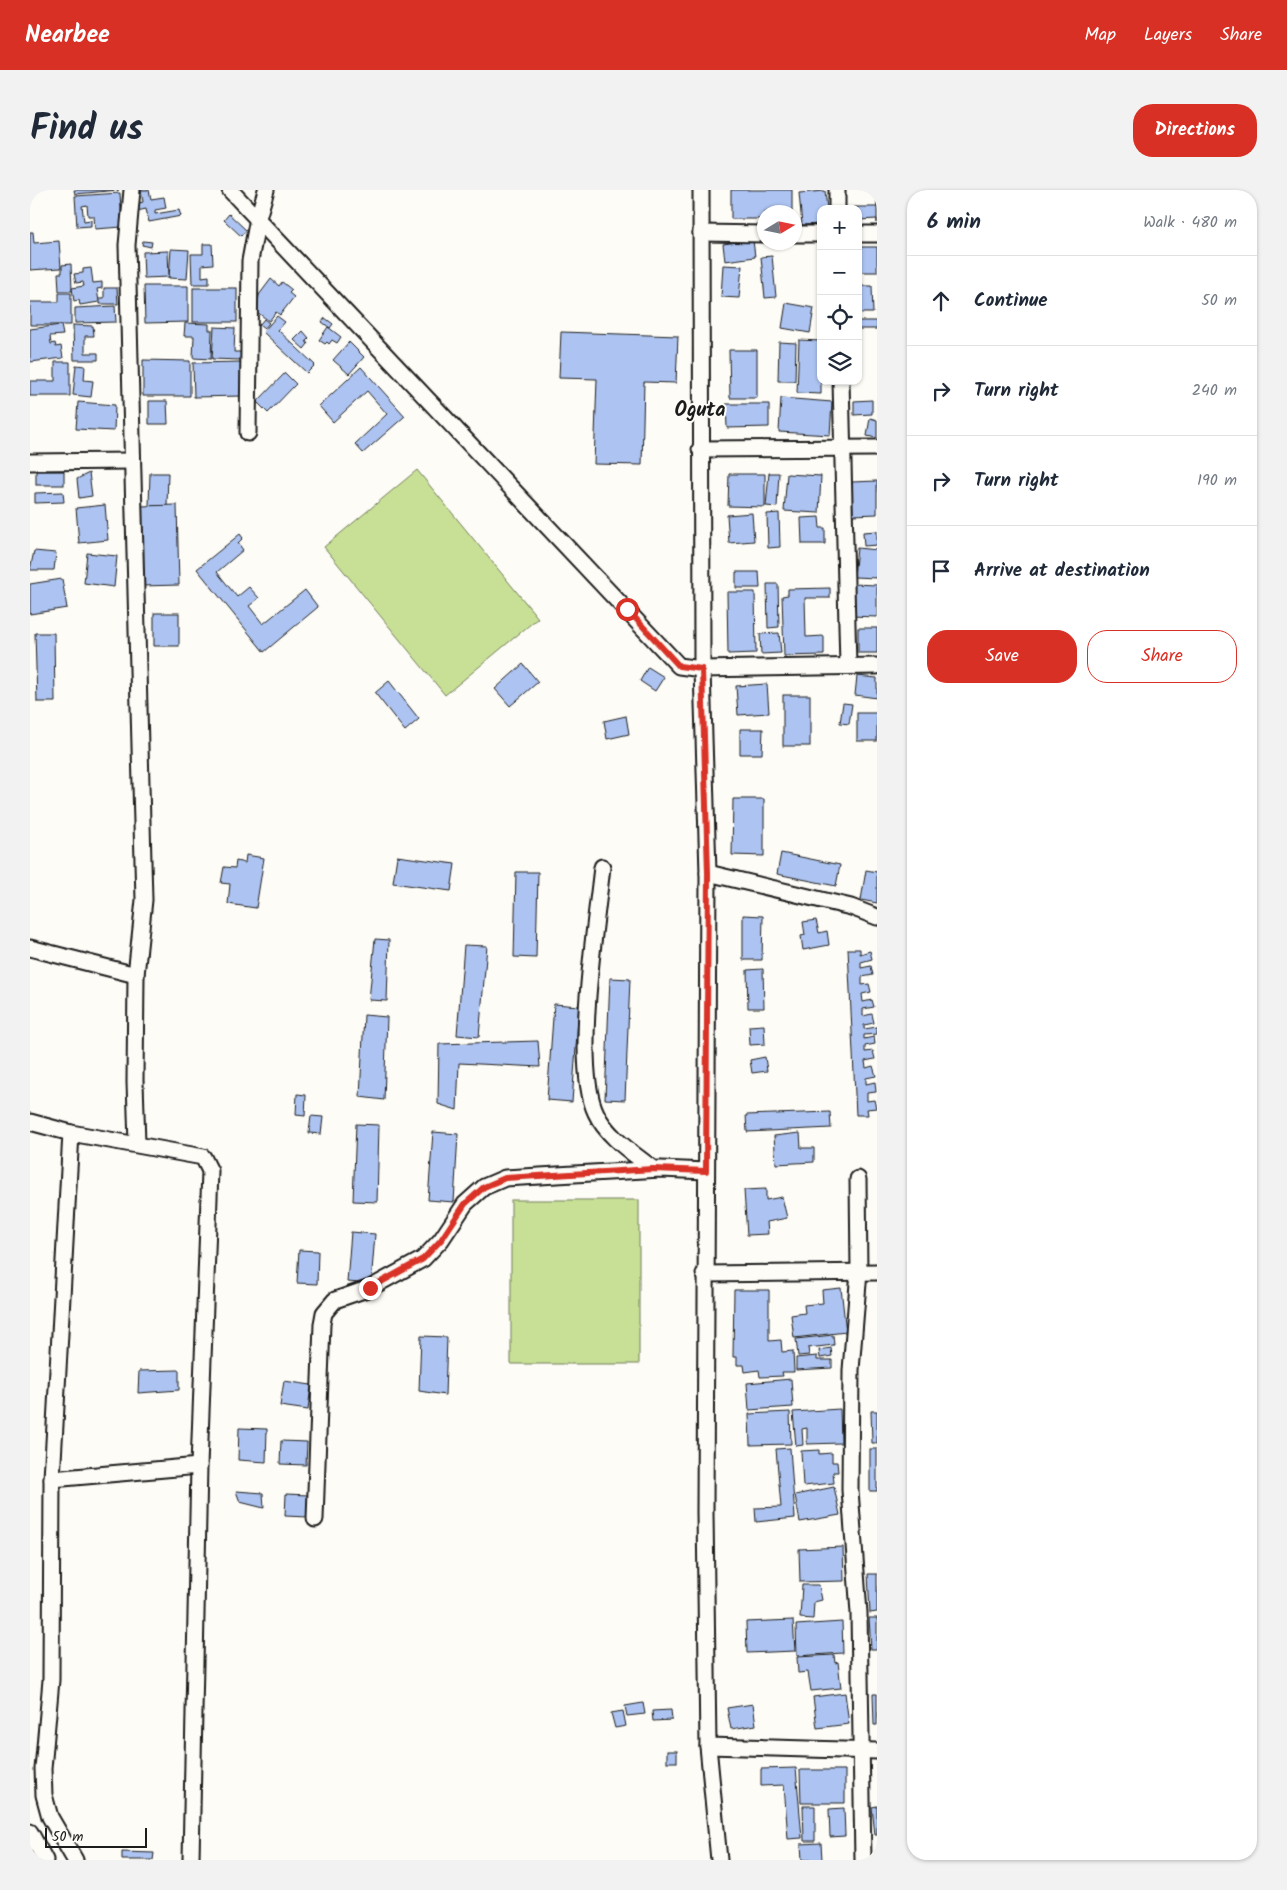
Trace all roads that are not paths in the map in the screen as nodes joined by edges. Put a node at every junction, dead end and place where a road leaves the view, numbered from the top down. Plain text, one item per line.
1 (132, 190) edge
2 (230, 190) edge
3 (266, 190) edge
4 (701, 190) edge
5 (837, 190) edge
6 (837, 205) edge
7 (258, 218) junction
8 (701, 233) junction
9 (757, 234) edge
10 (802, 234) edge
11 (817, 234) edge
12 (862, 234) edge
13 (877, 234) edge
14 (841, 385) edge
15 (248, 433) dead end
16 (843, 448) junction
17 (877, 448) edge
18 (700, 449) junction
19 (132, 461) junction
20 (30, 462) edge
21 (848, 666) junction
22 (877, 666) edge
23 (702, 669) junction
24 (602, 867) dead end
25 (708, 873) junction
26 (877, 917) edge
27 (30, 948) edge
28 (136, 975) junction
29 (30, 1122) edge
30 (71, 1133) junction
31 (137, 1144) junction
32 (653, 1169) junction
33 (706, 1171) junction
34 (858, 1179) dead end
35 (860, 1271) junction
36 (877, 1272) edge
37 (704, 1274) junction
38 (199, 1466) junction
39 (52, 1479) junction
40 (315, 1520) dead end
41 (708, 1746) junction
42 (860, 1751) junction
43 (877, 1751) edge
44 (30, 1832) edge
45 (45, 1860) edge
46 (75, 1860) edge
47 (191, 1860) edge
48 (719, 1860) edge
49 (863, 1860) edge

1 - 19 street
2 - 7 street
3 - 7 street
4 - 8 street
5 - 6 street
7 - 15 street
7 - 23 street
8 - 9 street
8 - 18 street
10 - 11 street
12 - 13 street
14 - 16 street
16 - 17 street
16 - 18 street
16 - 21 street
18 - 23 street
19 - 20 street
19 - 28 street
21 - 22 street
21 - 23 street
23 - 25 street
24 - 32 street
25 - 26 street
25 - 33 street
27 - 28 street
28 - 31 street
29 - 30 street
30 - 31 street
30 - 39 street
31 - 38 street
32 - 33 street
32 - 40 street
33 - 37 street
34 - 35 street
35 - 36 street
35 - 37 street
35 - 42 street
37 - 41 street
38 - 39 street
38 - 47 street
39 - 46 street
41 - 42 street
41 - 48 street
42 - 43 street
42 - 49 street
44 - 45 street

